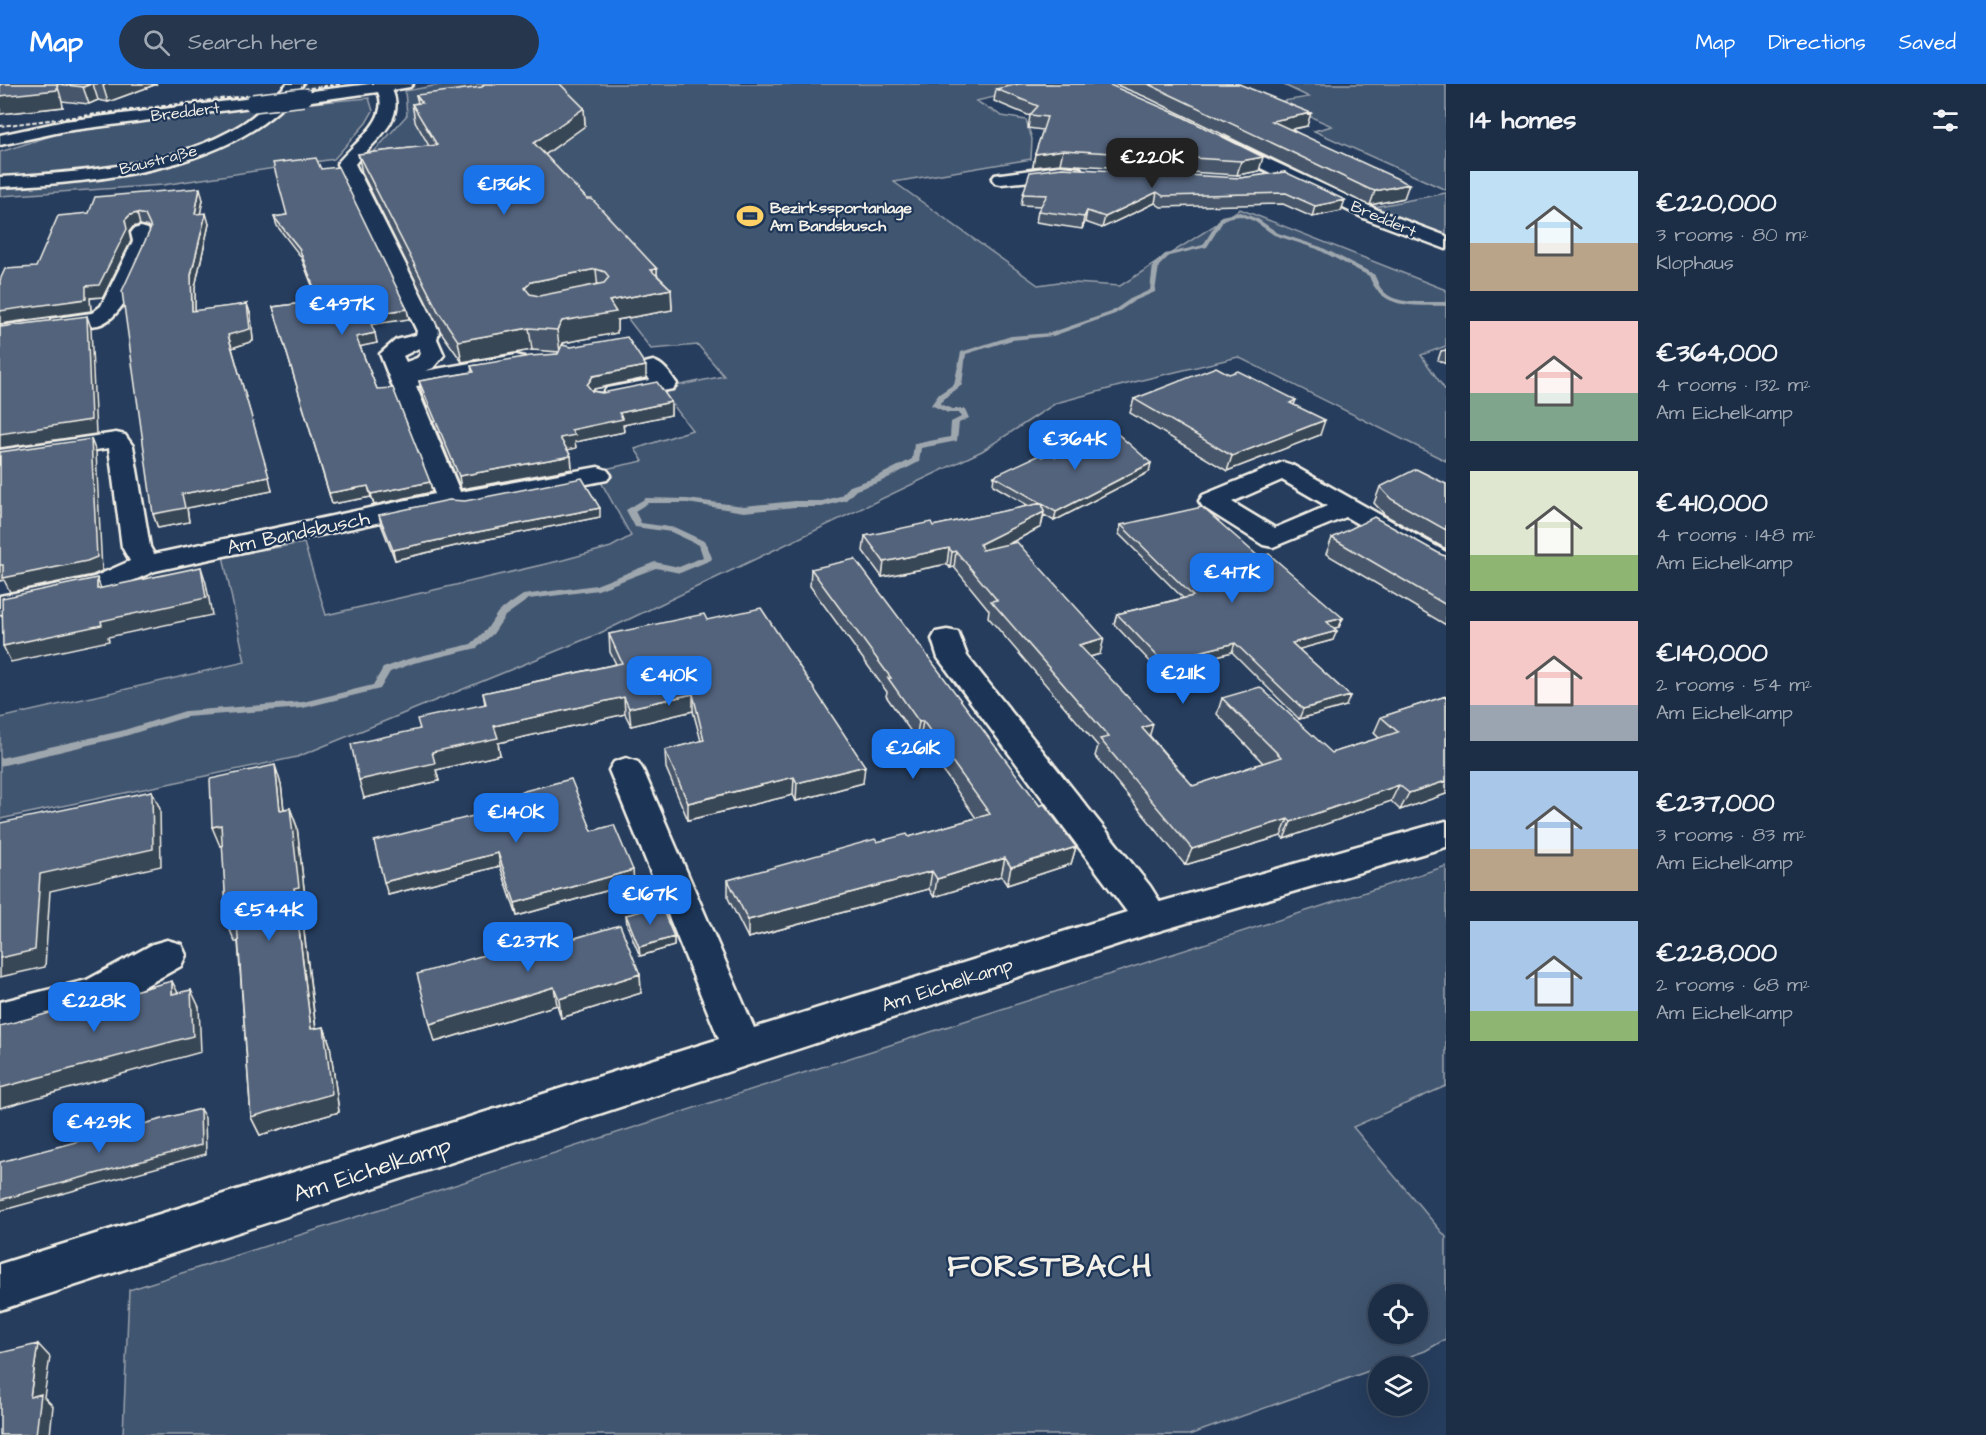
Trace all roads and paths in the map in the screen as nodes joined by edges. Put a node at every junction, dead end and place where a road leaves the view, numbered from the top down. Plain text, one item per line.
1 (407, 84) edge
2 (382, 87) junction
3 (300, 90) edge
4 (1204, 133) edge
5 (0, 140) edge
6 (1094, 173) edge
7 (1285, 174) junction
8 (1001, 179) dead end
9 (1257, 179) edge
10 (0, 182) edge
11 (141, 233) dead end
12 (1446, 243) edge
13 (0, 332) edge
14 (539, 361) edge
15 (653, 368) dead end
16 (400, 376) junction
17 (602, 396) edge
18 (0, 457) edge
19 (598, 475) dead end
20 (450, 499) junction
21 (1346, 507) dead end
22 (1446, 563) edge
23 (146, 564) junction
24 (0, 605) edge
25 (947, 639) dead end
26 (626, 770) dead end
27 (1446, 834) edge
28 (1151, 920) junction
29 (167, 955) dead end
30 (0, 1019) edge
31 (743, 1049) junction
32 (0, 1287) edge

1 - 2 street, Breddert
2 - 3 street, Breddert
2 - 16 street
3 - 5 street, Breddert, bridge
3 - 10 street, Baustraße
4 - 7 street, Breddert
6 - 8 street
7 - 9 street
7 - 12 street, Breddert
11 - 13 street
14 - 16 street
15 - 17 street
16 - 20 street
18 - 23 street
19 - 20 street, Am Bandsbusch
20 - 23 street, Am Bandsbusch
21 - 22 street
23 - 24 street, Am Bandsbusch
25 - 28 street
26 - 31 street
27 - 28 street, Am Eichelkamp
28 - 31 street, Am Eichelkamp
29 - 30 street
31 - 32 street, Am Eichelkamp

